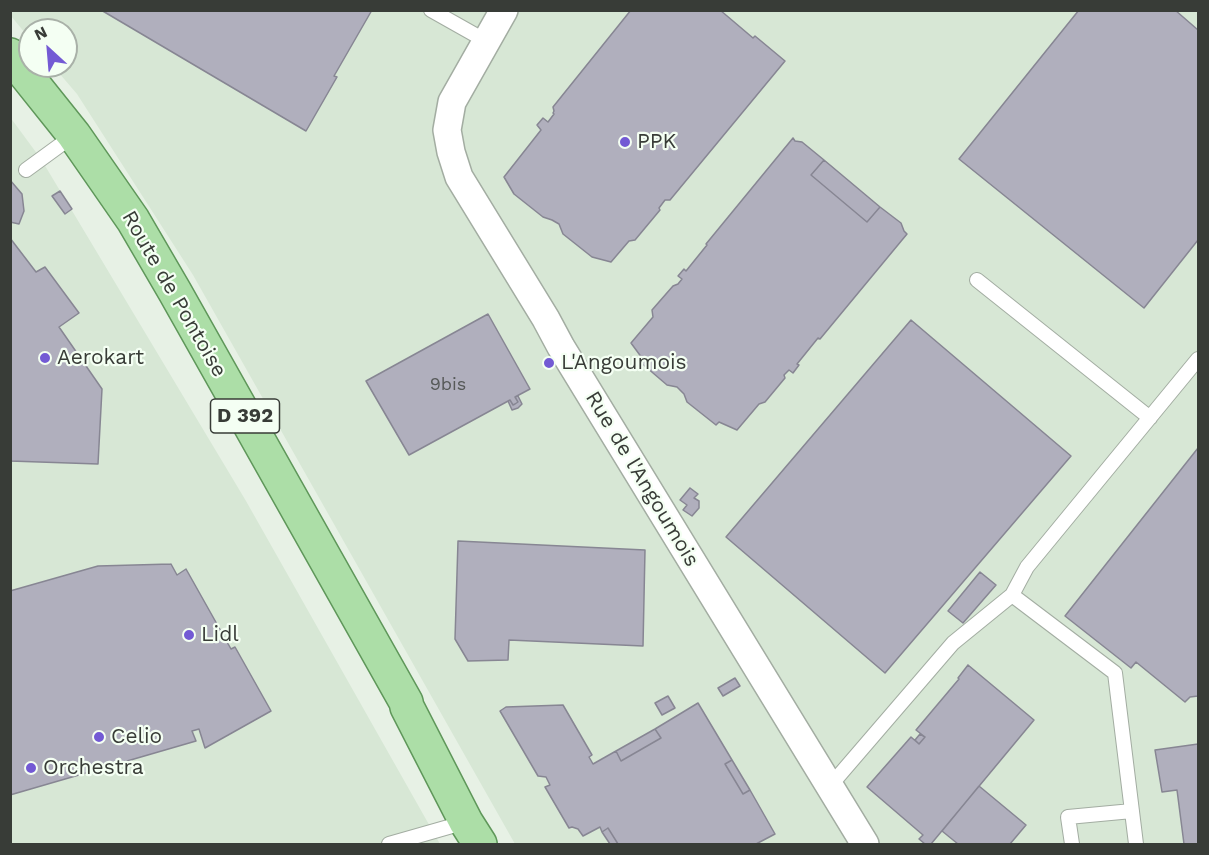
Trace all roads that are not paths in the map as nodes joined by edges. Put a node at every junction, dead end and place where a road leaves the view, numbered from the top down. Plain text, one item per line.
1 (431, 10) edge
2 (504, 10) edge
3 (486, 41) junction
4 (10, 55) edge
5 (74, 135) junction
6 (26, 170) dead end
7 (977, 280) dead end
8 (1198, 359) edge
9 (1150, 418) junction
10 (1012, 595) junction
11 (406, 702) junction
12 (830, 786) junction
13 (1132, 811) junction
14 (473, 833) edge
15 (389, 844) edge
16 (495, 844) edge
17 (865, 844) edge
18 (1072, 844) edge
19 (1136, 844) edge

1 - 3 lane
2 - 3 street, Rue de l'Angoumois
3 - 12 street, Rue de l'Angoumois
4 - 5 main road, Route de Pontoise / D 392
5 - 6 lane
5 - 11 main road, Route de Pontoise / D 392
7 - 9 lane
8 - 9 lane
9 - 10 lane
10 - 12 lane
10 - 13 lane
11 - 14 main road, Route de Pontoise / D 392
11 - 16 main road, Route de Pontoise / D 392
12 - 17 street, Rue de l'Angoumois
13 - 18 lane
13 - 19 lane
14 - 15 lane

